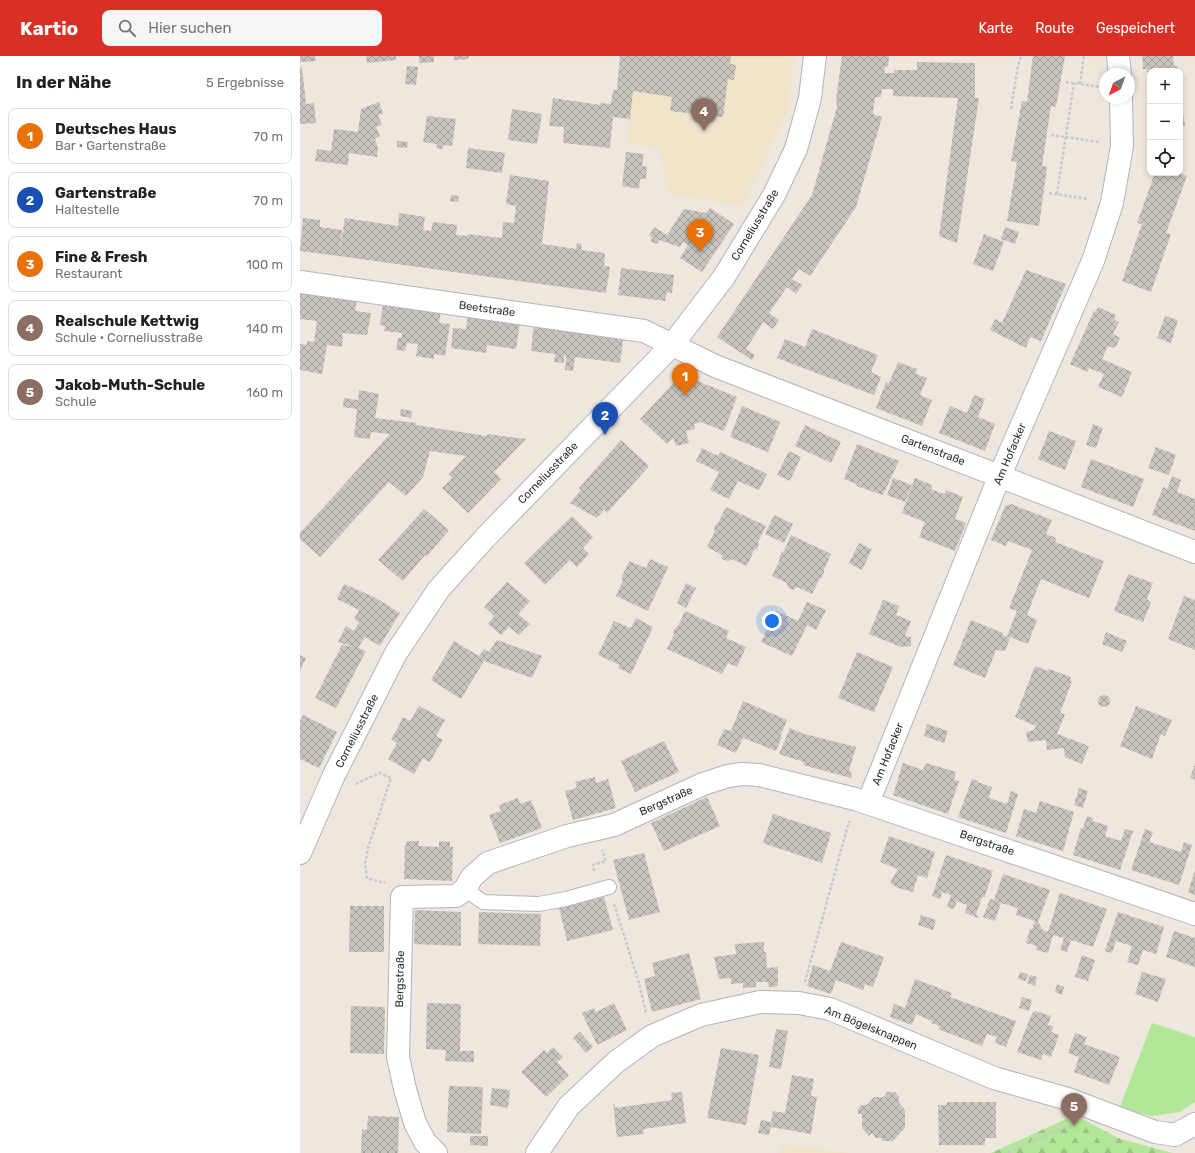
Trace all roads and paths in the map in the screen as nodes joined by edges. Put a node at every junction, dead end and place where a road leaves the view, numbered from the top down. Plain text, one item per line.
1 (815, 56) edge
2 (1021, 56) edge
3 (1084, 56) edge
4 (1118, 56) edge
5 (1119, 68) edge
6 (1066, 82) dead end
7 (1074, 83) junction
8 (1080, 84) junction
9 (1099, 87) edge
10 (1121, 104) edge
11 (1011, 109) dead end
12 (1052, 135) dead end
13 (1066, 137) junction
14 (1122, 146) junction
15 (1049, 193) dead end
16 (1057, 194) junction
17 (1112, 203) junction
18 (300, 282) edge
19 (672, 345) junction
20 (1000, 476) junction
21 (1195, 552) edge
22 (353, 786) dead end
23 (861, 801) junction
24 (595, 829) junction
25 (300, 853) edge
26 (367, 878) dead end
27 (604, 888) junction
28 (465, 889) junction
29 (1195, 914) edge
30 (798, 1003) junction
31 (652, 1036) junction
32 (1098, 1111) junction
33 (1195, 1124) edge
34 (436, 1153) edge
35 (537, 1153) edge
36 (1009, 1153) edge

1 - 19 street, Corneliusstraße
2 - 11 path
3 - 8 path
4 - 5 street
6 - 7 path
7 - 8 path
7 - 13 path
8 - 9 path
10 - 14 street, Am Hofacker
12 - 13 path
13 - 14 path
13 - 16 path
14 - 17 street, Am Hofacker
15 - 16 path
16 - 17 path
17 - 20 street, Am Hofacker
18 - 19 street, Beetstraße
19 - 20 street, Gartenstraße
19 - 25 street, Corneliusstraße
20 - 21 street, Gartenstraße
20 - 23 street, Am Hofacker
22 - 26 path
23 - 24 street, Bergstraße
23 - 29 street, Bergstraße
23 - 30 path
24 - 27 path
24 - 28 street, Bergstraße
27 - 28 lane
27 - 31 path
28 - 34 street, Bergstraße
30 - 31 street, Am Bögelsknappen
30 - 32 street, Am Bögelsknappen
31 - 35 street, Am Bögelsknappen
32 - 33 street, Am Bögelsknappen
32 - 36 path

